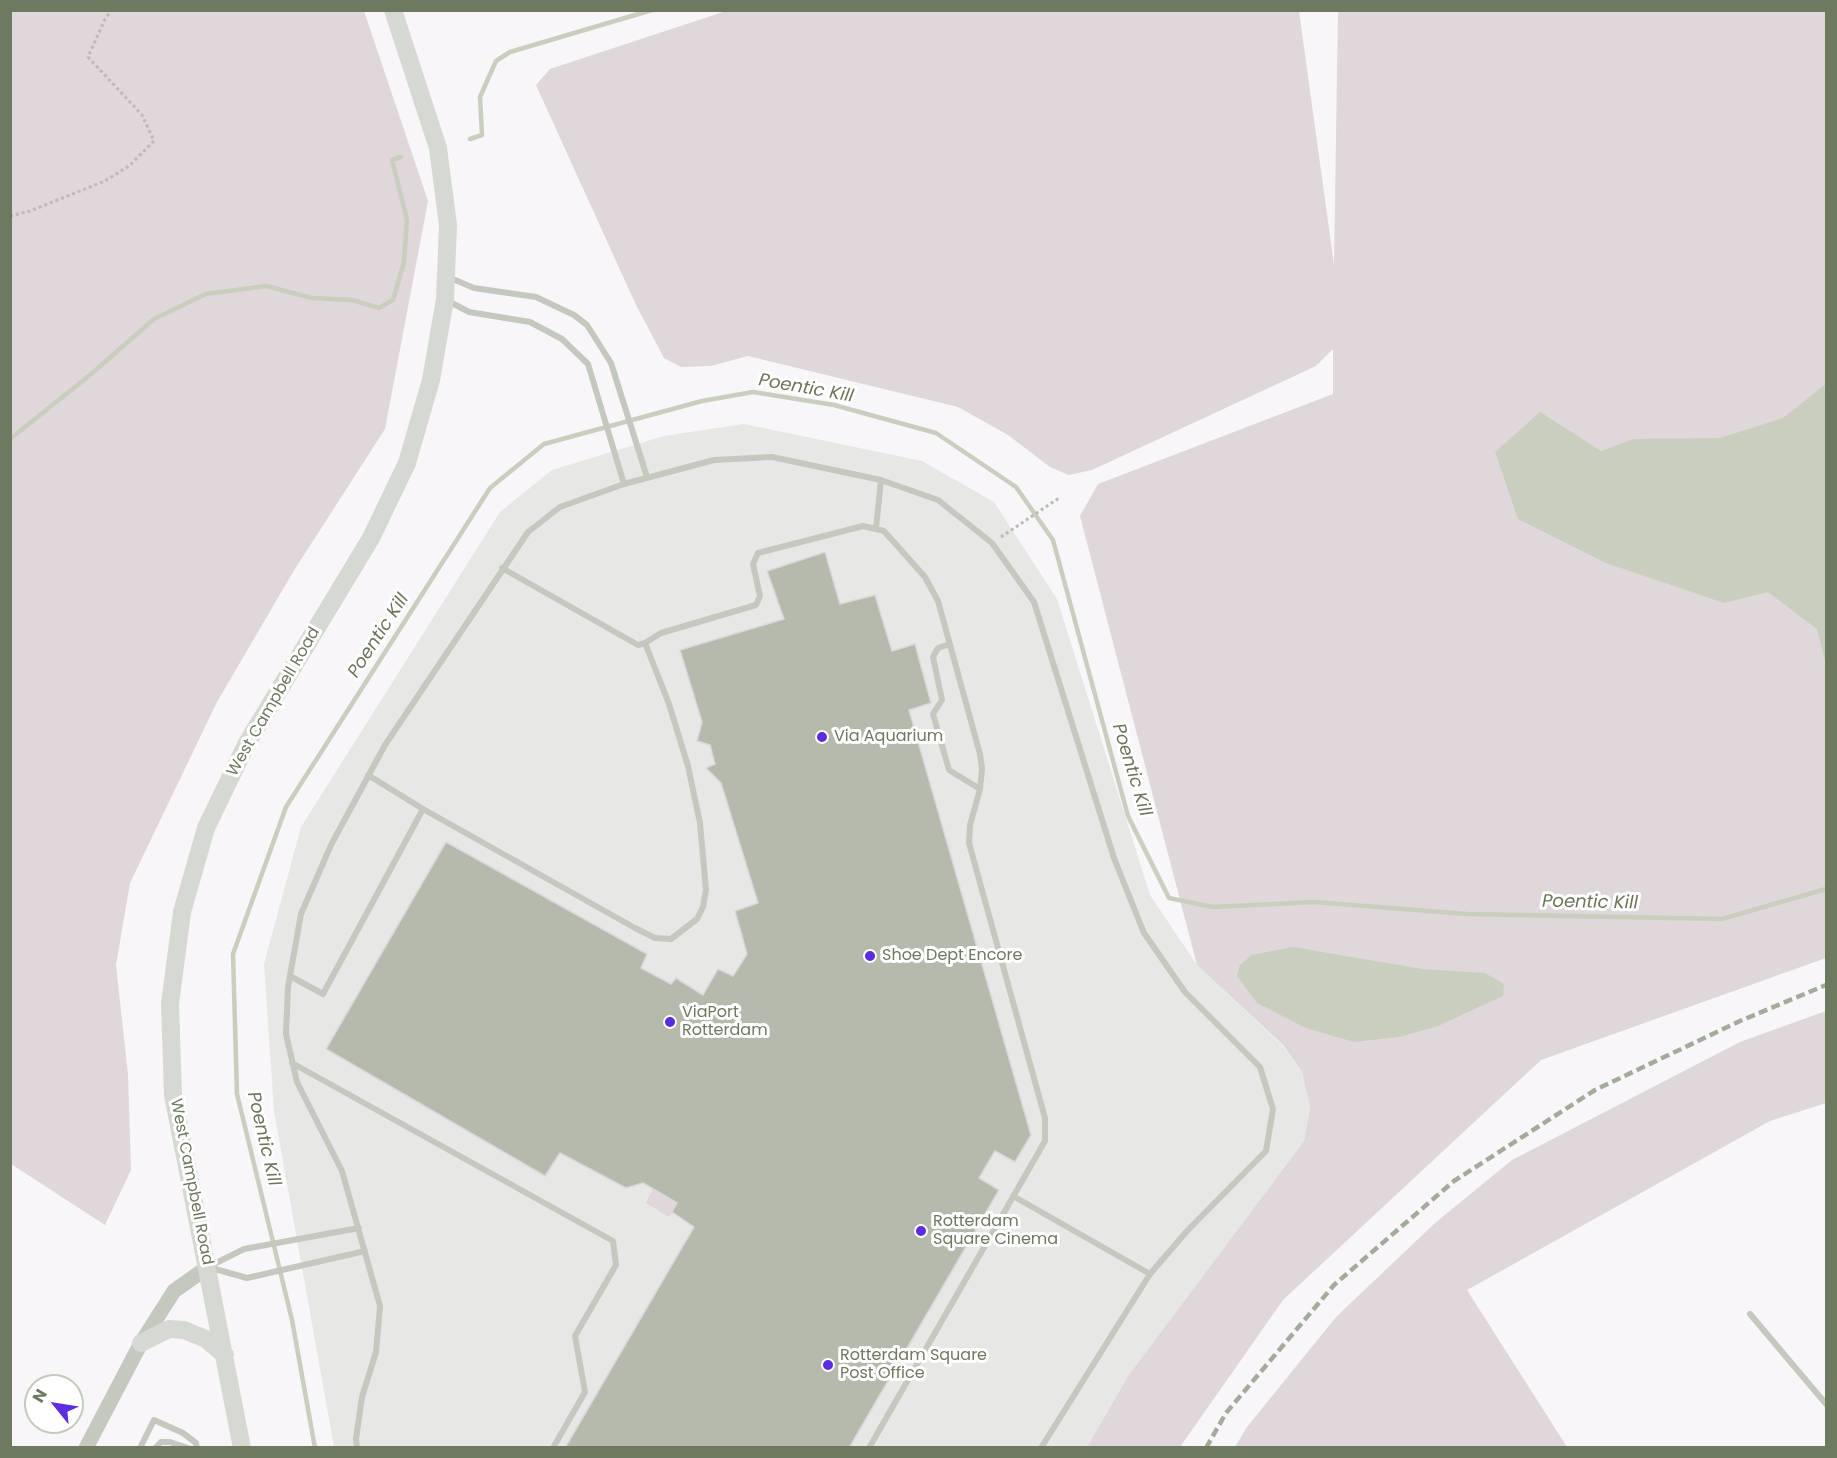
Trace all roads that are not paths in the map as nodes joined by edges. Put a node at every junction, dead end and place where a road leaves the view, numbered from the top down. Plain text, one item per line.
1 (393, 10) edge
2 (446, 276) junction
3 (445, 299) junction
4 (647, 477) junction
5 (881, 480) junction
6 (624, 484) junction
7 (876, 528) junction
8 (502, 568) junction
9 (645, 644) junction
10 (950, 644) junction
11 (368, 775) junction
12 (980, 789) junction
13 (423, 809) junction
14 (290, 976) junction
15 (292, 1063) junction
16 (1013, 1196) junction
17 (359, 1227) junction
18 (365, 1251) junction
19 (208, 1267) junction
20 (1150, 1274) junction
21 (1750, 1314) dead end
22 (141, 1344) junction
23 (225, 1355) junction
24 (1827, 1404) edge
25 (86, 1448) edge
26 (140, 1448) edge
27 (155, 1448) edge
28 (188, 1448) edge
29 (197, 1448) edge
30 (243, 1448) edge
31 (357, 1448) edge
32 (553, 1448) edge
33 (869, 1448) edge
34 (1041, 1448) edge

1 - 2 main road, West Campbell Road
2 - 3 main road, West Campbell Road
2 - 4 lane
3 - 6 lane
3 - 19 main road, West Campbell Road
4 - 5 lane
4 - 6 lane
5 - 7 lane
5 - 20 lane
6 - 8 lane
7 - 9 lane
7 - 10 lane
8 - 9 lane
8 - 11 lane
9 - 13 lane
10 - 12 lane
10 - 12 lane
11 - 13 lane
11 - 14 lane
12 - 16 lane
13 - 14 lane
14 - 15 lane
15 - 17 lane
15 - 32 lane
16 - 20 lane
16 - 33 lane
17 - 18 lane
17 - 19 lane
18 - 19 lane
18 - 31 lane
19 - 22 street
19 - 23 main road, West Campbell Road
20 - 34 lane
21 - 24 lane
22 - 23 main road
22 - 25 street
23 - 30 main road, West Campbell Road
26 - 29 lane
27 - 28 lane

